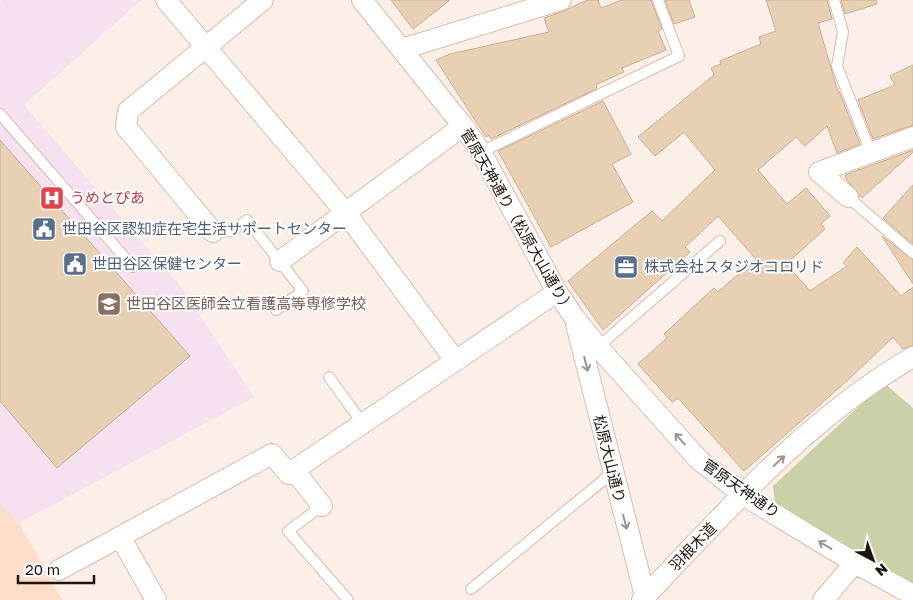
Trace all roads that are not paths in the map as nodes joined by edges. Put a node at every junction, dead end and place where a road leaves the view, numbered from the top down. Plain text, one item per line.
1 (166, 0) edge
2 (263, 0) edge
3 (362, 0) edge
4 (658, 0) edge
5 (834, 0) edge
6 (550, 2) edge
7 (207, 48) junction
8 (402, 49) junction
9 (0, 114) edge
10 (463, 126) junction
11 (913, 138) edge
12 (481, 152) junction
13 (871, 153) junction
14 (848, 197) joint
15 (346, 213) junction
16 (213, 232) joint
17 (720, 241) dead end
18 (913, 253) edge
19 (280, 261) junction
20 (134, 267) dead end
21 (557, 292) junction
22 (276, 310) dead end
23 (574, 317) junction
24 (598, 347) junction
25 (913, 357) edge
26 (455, 360) junction
27 (329, 377) dead end
28 (363, 424) junction
29 (294, 470) junction
30 (612, 473) junction
31 (744, 495) junction
32 (322, 506) joint
33 (121, 538) junction
34 (855, 563) junction
35 (59, 570) dead end
36 (471, 589) dead end
37 (913, 595) edge
38 (644, 599) edge
39 (156, 600) edge
40 (348, 600) edge
41 (823, 600) edge

1 - 7 street
2 - 7 street
3 - 8 street, 菅原天神通り（松原大山通り）
4 - 12 lane
5 - 13 lane
6 - 8 street
7 - 15 street
7 - 16 street
8 - 10 street, 菅原天神通り（松原大山通り）
9 - 20 lane
10 - 12 street, 菅原天神通り（松原大山通り）
10 - 15 street
11 - 13 street
12 - 21 street, 菅原天神通り（松原大山通り）
13 - 14 street
14 - 18 lane
15 - 19 street
15 - 26 street
16 - 19 lane
17 - 24 lane
19 - 22 lane
21 - 23 street, 菅原天神通り（松原大山通り）
21 - 26 street
23 - 24 street, 菅原天神通り（松原大山通り）
23 -> 30 street, 松原大山通り
31 -> 24 street, 菅原天神通り
31 -> 25 street, 羽根木道
26 - 28 street
27 - 28 lane
28 - 29 street
29 - 32 street
29 - 33 street
30 - 36 lane
30 -> 38 street, 松原大山通り
34 -> 31 street, 菅原天神通り
31 - 38 street, 羽根木道
32 - 40 lane
33 - 35 street
33 - 39 street
34 - 37 street, 菅原天神通り
34 - 41 street

